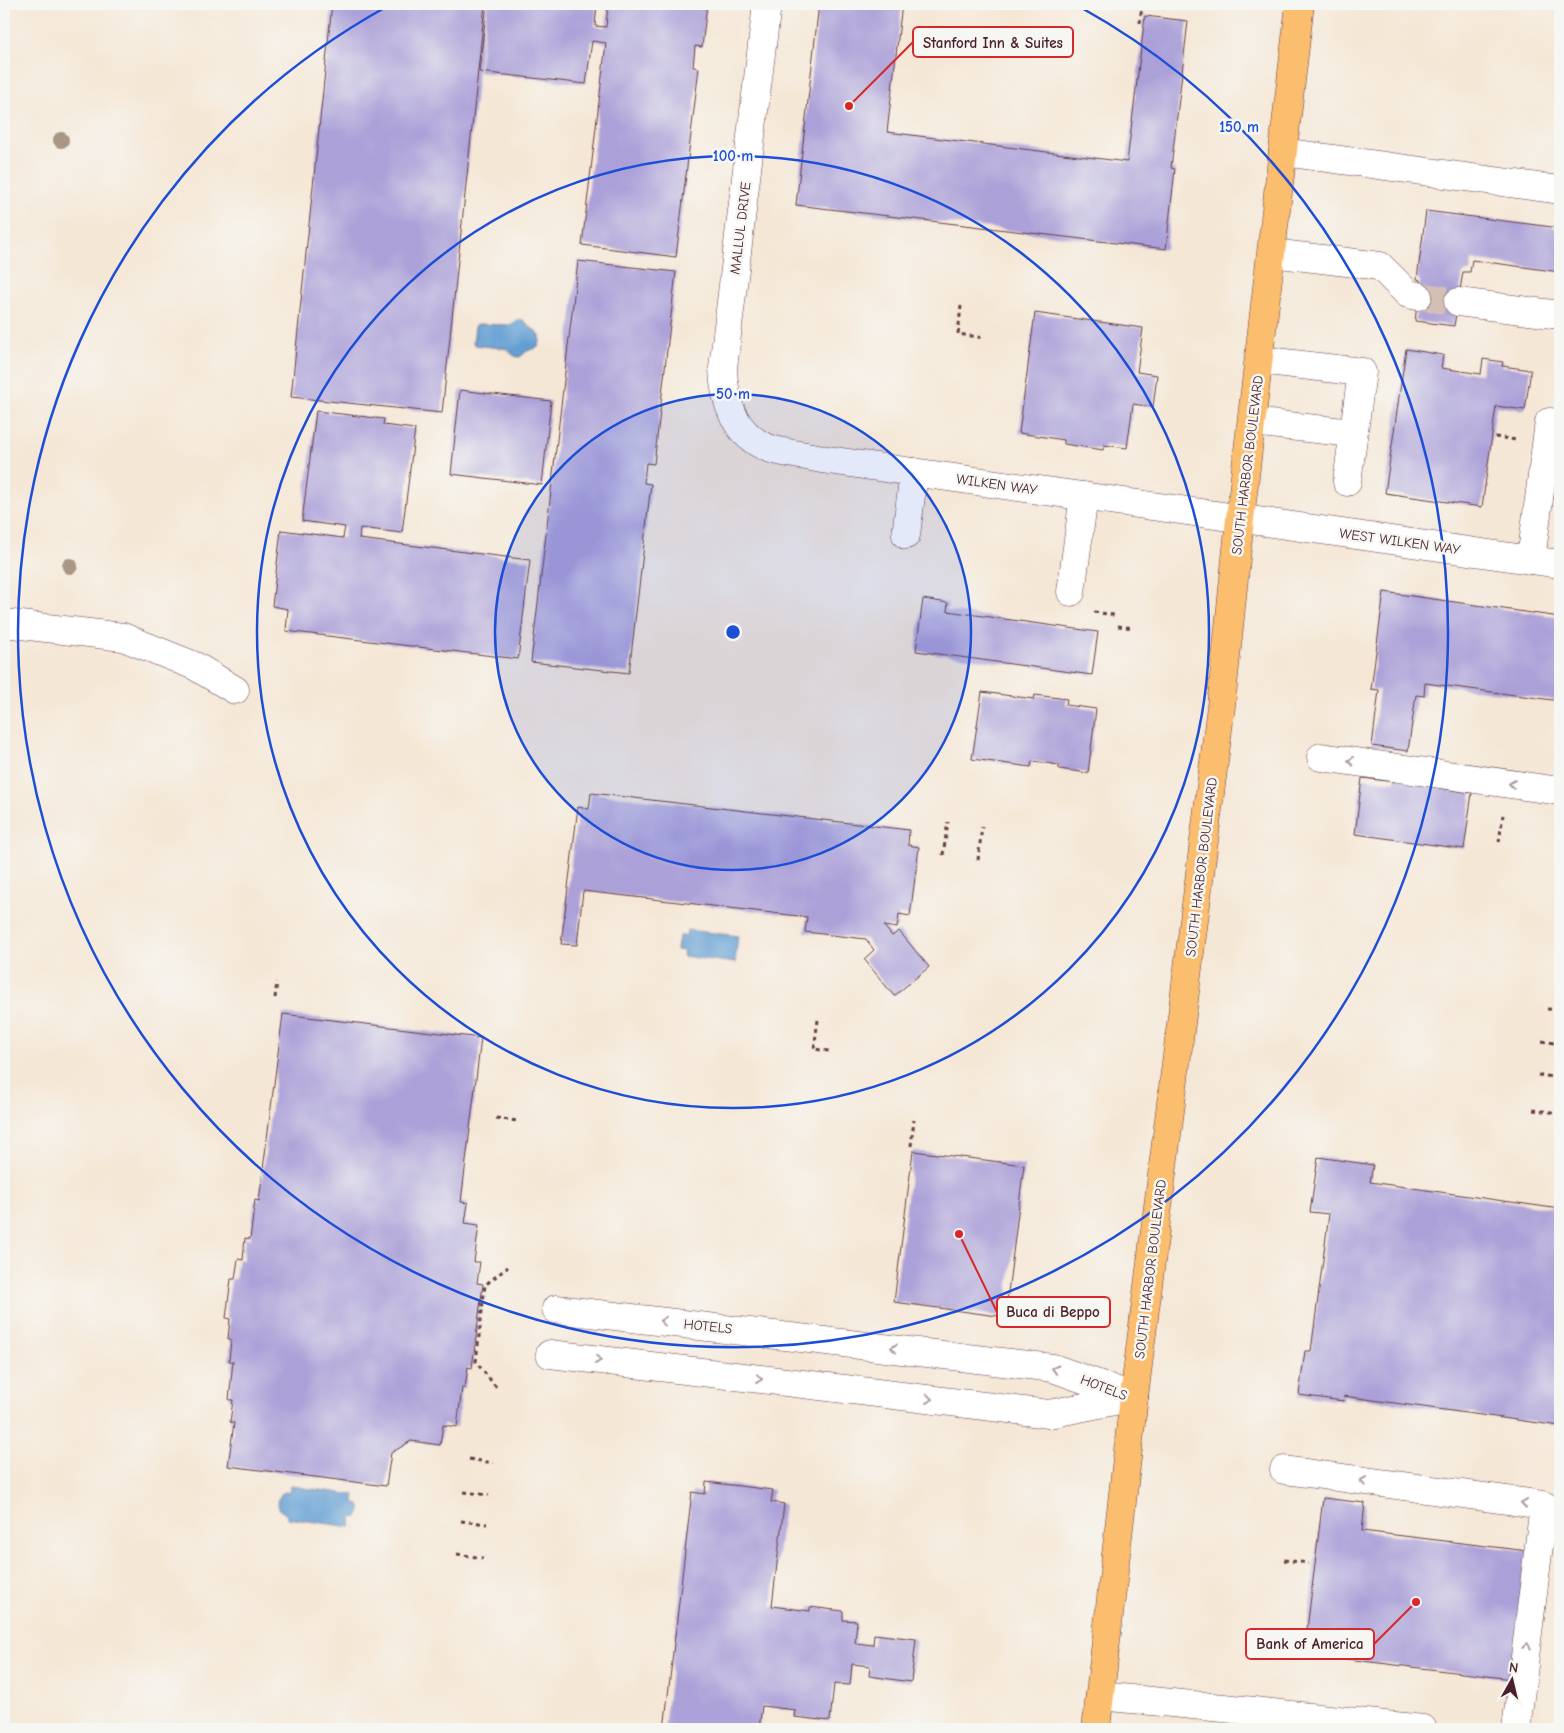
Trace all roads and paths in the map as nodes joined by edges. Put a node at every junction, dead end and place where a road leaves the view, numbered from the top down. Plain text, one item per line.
1 (767, 4) edge
2 (1142, 4) edge
3 (1300, 4) edge
4 (1140, 23) dead end
5 (1283, 152) junction
6 (1560, 190) edge
7 (1272, 253) junction
8 (1418, 296) tunnel mouth
9 (1458, 302) tunnel mouth
10 (961, 306) dead end
11 (1560, 315) edge
12 (985, 338) dead end
13 (1259, 360) junction
14 (1252, 422) junction
15 (1560, 423) edge
16 (1353, 433) junction
17 (1495, 437) dead end
18 (1525, 441) dead end
19 (756, 442) joint
20 (914, 472) junction
21 (1347, 482) dead end
22 (1084, 496) junction
23 (1240, 519) junction
24 (906, 535) dead end
25 (1531, 560) junction
26 (1560, 564) edge
27 (1079, 601) joint
28 (1114, 615) dead end
29 (4, 623) edge
30 (1118, 626) dead end
31 (1133, 628) dead end
32 (235, 690) dead end
33 (1321, 757) dead end
34 (1560, 791) edge
35 (1503, 816) dead end
36 (948, 822) dead end
37 (982, 827) dead end
38 (1499, 842) dead end
39 (943, 855) dead end
40 (978, 860) dead end
41 (277, 982) dead end
42 (275, 998) dead end
43 (1547, 1008) dead end
44 (1560, 1010) edge
45 (818, 1020) dead end
46 (1542, 1042) dead end
47 (1560, 1044) edge
48 (829, 1051) dead end
49 (1538, 1074) dead end
50 (1560, 1078) edge
51 (1534, 1110) dead end
52 (1560, 1113) edge
53 (496, 1118) dead end
54 (914, 1120) dead end
55 (517, 1121) dead end
56 (911, 1146) dead end
57 (508, 1267) dead end
58 (556, 1309) dead end
59 (550, 1354) dead end
60 (496, 1387) dead end
61 (1134, 1397) junction
62 (468, 1459) dead end
63 (493, 1463) dead end
64 (1284, 1470) dead end
65 (464, 1492) dead end
66 (489, 1495) dead end
67 (461, 1521) dead end
68 (487, 1524) dead end
69 (457, 1554) dead end
70 (483, 1558) dead end
71 (1284, 1560) dead end
72 (1309, 1563) dead end
73 (1100, 1696) junction
74 (1096, 1729) edge
75 (1423, 1729) edge
76 (1516, 1729) edge

1 - 19 street, MALLUL DRIVE
2 - 4 path
3 - 5 main road, SOUTH HARBOR BOULEVARD
5 - 6 street
5 - 7 main road, SOUTH HARBOR BOULEVARD
7 - 8 street
7 - 13 main road, SOUTH HARBOR BOULEVARD
9 - 11 street
10 - 12 path
13 - 14 main road, SOUTH HARBOR BOULEVARD
13 - 16 street
14 - 16 street
14 - 23 main road, SOUTH HARBOR BOULEVARD
15 - 25 street
16 - 21 street
17 - 18 path
19 - 20 street, WILKEN WAY
20 - 22 street, WILKEN WAY
20 - 24 street
22 - 23 street, WILKEN WAY
22 - 27 street
23 - 25 street, WEST WILKEN WAY
23 - 61 main road, SOUTH HARBOR BOULEVARD
25 - 26 street, WEST WILKEN WAY
27 - 28 path
29 - 32 street
30 - 31 path
34 -> 33 street
35 - 38 path
36 - 39 path
37 - 40 path
41 - 42 path
43 - 44 path
45 - 48 path
46 - 47 path
49 - 50 path
51 - 52 path
53 - 55 path
54 - 56 path
57 - 60 path
61 -> 58 street, HOTELS
59 -> 61 street, HOTELS
61 - 73 main road, SOUTH HARBOR BOULEVARD
62 - 63 path
76 -> 64 street
65 - 66 path
67 - 68 path
69 - 70 path
71 - 72 path
73 - 74 main road, SOUTH HARBOR BOULEVARD
73 - 75 street

